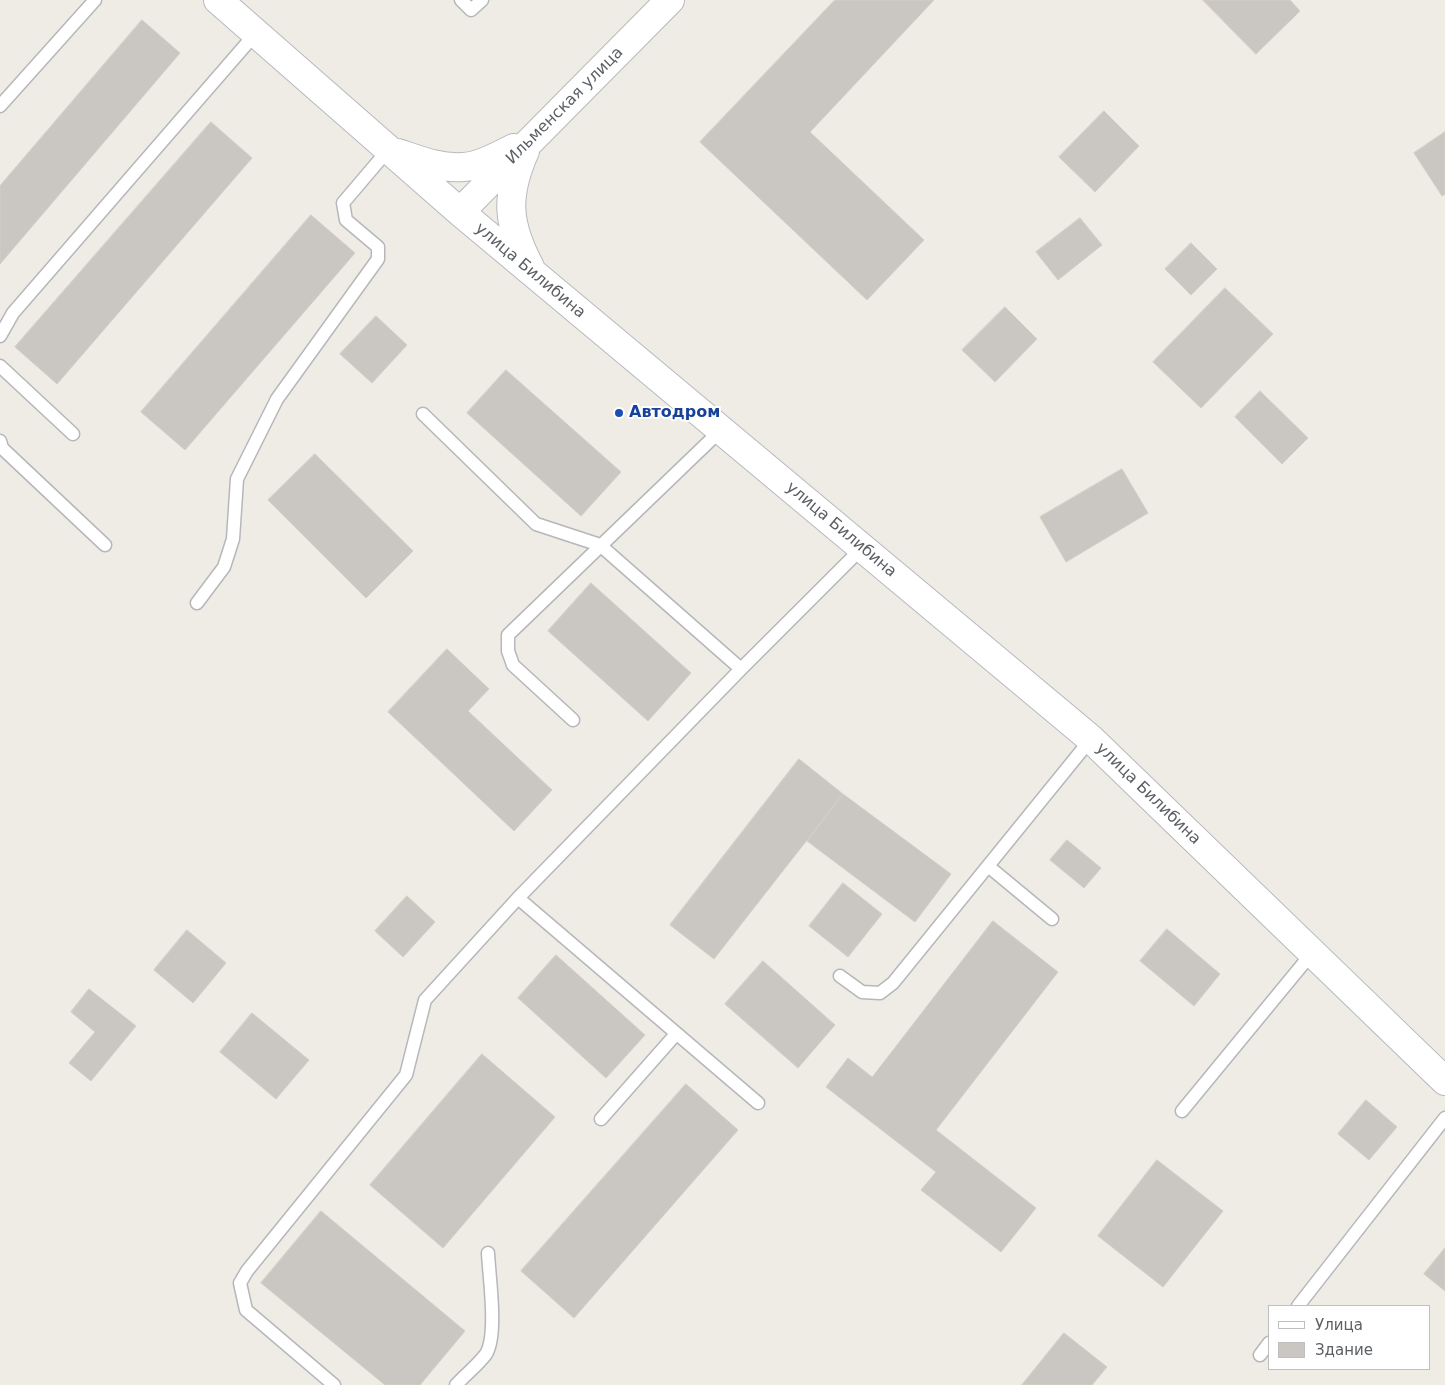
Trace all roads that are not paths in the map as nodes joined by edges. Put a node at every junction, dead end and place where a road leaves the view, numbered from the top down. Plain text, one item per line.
1 (95, 0) edge
2 (218, 0) edge
3 (461, 0) edge
4 (482, 0) edge
5 (670, 0) edge
6 (256, 33) junction
7 (0, 106) edge
8 (529, 141) junction
9 (388, 150) junction
10 (460, 212) junction
11 (534, 275) junction
12 (0, 336) edge
13 (0, 366) edge
14 (423, 414) dead end
15 (721, 430) junction
16 (73, 434) dead end
17 (0, 441) edge
18 (105, 545) dead end
19 (600, 545) junction
20 (862, 548) junction
21 (197, 603) dead end
22 (741, 669) junction
23 (574, 720) dead end
24 (1091, 740) junction
25 (988, 866) junction
26 (518, 898) junction
27 (1052, 919) dead end
28 (1312, 953) junction
29 (840, 976) dead end
30 (676, 1034) junction
31 (1445, 1081) edge
32 (758, 1103) dead end
33 (1182, 1111) dead end
34 (1445, 1118) edge
35 (601, 1119) dead end
36 (488, 1253) dead end
37 (1299, 1305) edge
38 (1268, 1344) edge
39 (1260, 1355) dead end
40 (334, 1385) edge
41 (456, 1385) edge

1 - 7 lane
2 - 6 main road, улица Билибина
3 - 4 lane
5 - 8 main road, Ильменская улица
6 - 9 main road, улица Билибина
6 - 12 lane
8 - 9 main road
8 - 10 main road, Ильменская улица
8 - 11 main road
9 - 10 main road, улица Билибина
9 - 21 lane
10 - 11 main road, улица Билибина
11 - 15 main road, улица Билибина
13 - 16 lane
14 - 19 lane
15 - 19 lane
15 - 20 main road, улица Билибина
17 - 18 lane
19 - 22 lane
19 - 23 lane
20 - 22 lane
20 - 24 main road, улица Билибина
22 - 26 lane
24 - 25 lane
24 - 28 main road, улица Билибина
25 - 27 lane
25 - 29 lane
26 - 30 lane
26 - 40 lane
28 - 31 main road, улица Билибина
28 - 33 lane
30 - 32 lane
30 - 35 lane
34 - 37 lane
36 - 41 lane
38 - 39 lane

